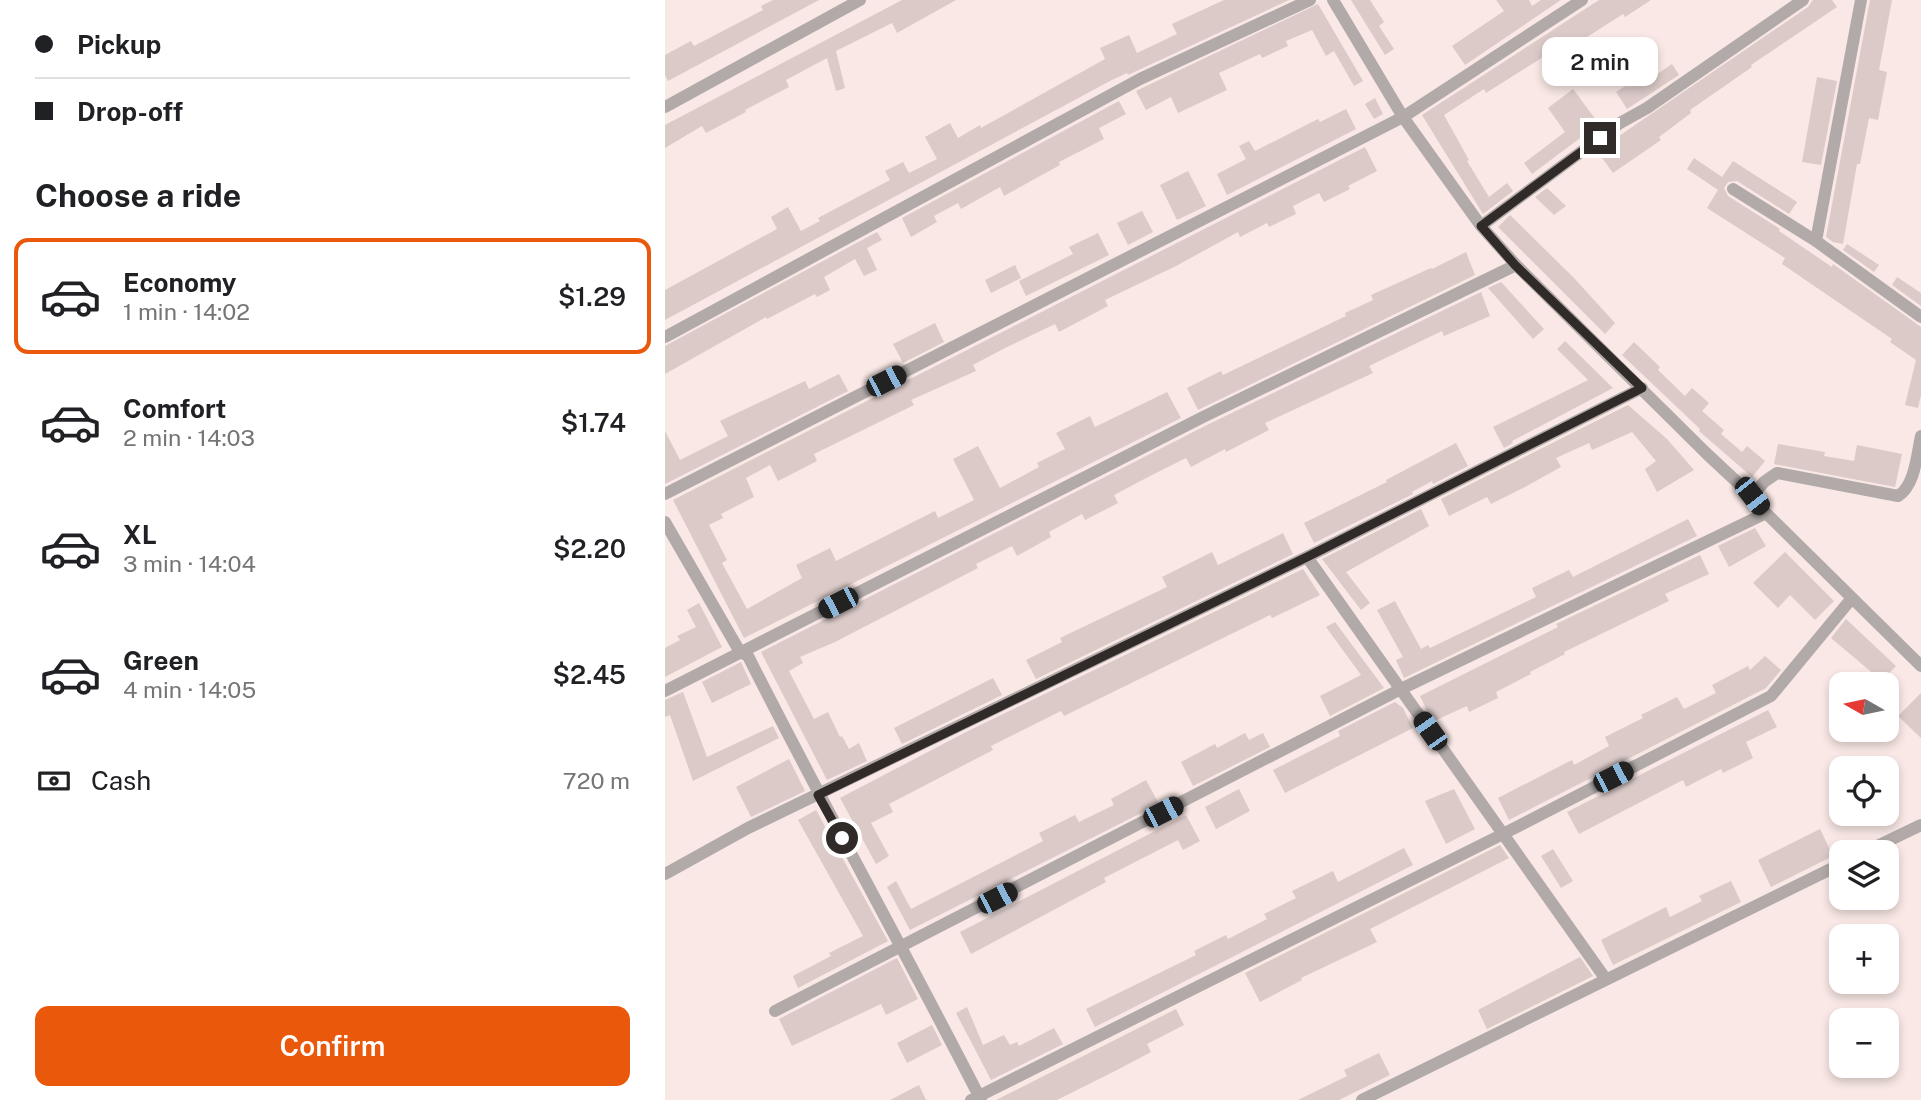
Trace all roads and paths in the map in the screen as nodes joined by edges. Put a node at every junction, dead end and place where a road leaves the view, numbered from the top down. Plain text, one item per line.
1 (860, 0) edge
2 (1310, 0) edge
3 (1333, 0) edge
4 (1582, 0) edge
5 (1803, 0) edge
6 (1861, 0) edge
7 (665, 107) edge
8 (1403, 117) junction
9 (1733, 189) dead end
10 (1481, 226) junction
11 (1816, 242) junction
12 (1515, 265) junction
13 (1921, 317) edge
14 (665, 337) edge
15 (1642, 388) junction
16 (1921, 436) edge
17 (665, 494) edge
18 (1752, 496) junction
19 (1766, 513) junction
20 (665, 522) edge
21 (1307, 557) junction
22 (1853, 598) junction
23 (740, 652) junction
24 (1921, 666) edge
25 (1401, 690) junction
26 (665, 691) edge
27 (818, 795) junction
28 (1921, 825) edge
29 (1503, 834) junction
30 (1890, 840) edge
31 (1829, 870) edge
32 (665, 874) edge
33 (902, 947) junction
34 (1605, 978) junction
35 (775, 1011) dead end
36 (977, 1099) edge
37 (1362, 1100) edge

1 - 7 street
2 - 14 street
3 - 8 street
4 - 8 street
5 - 10 street
6 - 11 street
8 - 10 street
8 - 17 street
9 - 11 street
10 - 12 street
11 - 13 street
12 - 15 street
12 - 23 street
15 - 18 street
15 - 21 street
16 - 18 street
18 - 19 street
19 - 22 street
19 - 25 street
20 - 23 street
21 - 25 street
21 - 27 street
22 - 24 street
22 - 29 street
23 - 26 street
23 - 27 street
25 - 29 street
25 - 33 street
27 - 32 street
27 - 33 street
28 - 30 street
29 - 34 street
29 - 36 street
31 - 34 street
33 - 35 street
33 - 36 street
34 - 37 street

